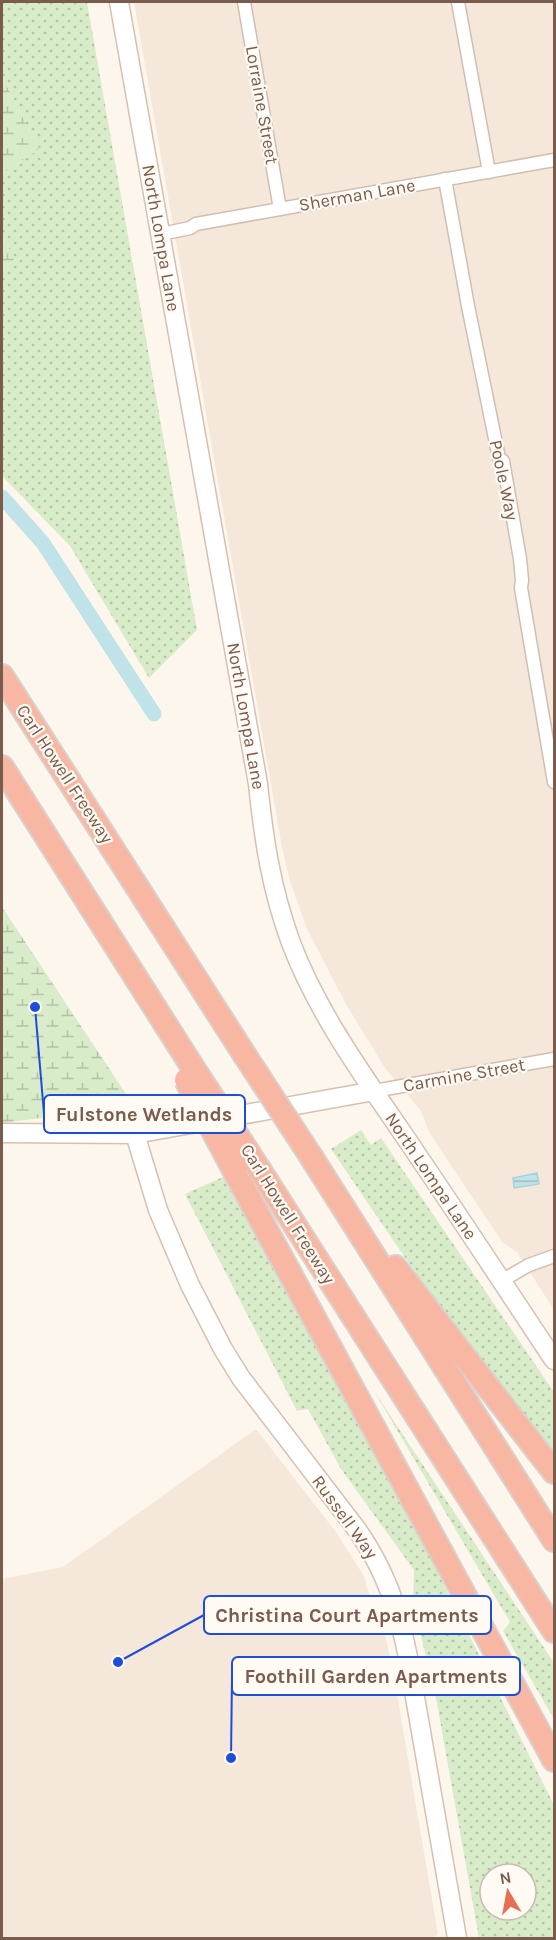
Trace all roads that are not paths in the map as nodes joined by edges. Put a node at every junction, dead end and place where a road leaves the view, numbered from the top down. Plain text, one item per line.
1 (119, 2) edge
2 (244, 2) edge
3 (458, 2) edge
4 (555, 160) edge
5 (489, 172) junction
6 (445, 179) junction
7 (280, 208) junction
8 (161, 234) junction
9 (2, 676) edge
10 (2, 767) edge
11 (555, 782) edge
12 (555, 1059) edge
13 (184, 1064) junction
14 (374, 1091) junction
15 (2, 1133) edge
16 (135, 1134) junction
17 (312, 1158) junction
18 (555, 1256) edge
19 (501, 1281) junction
20 (555, 1360) edge
21 (555, 1472) edge
22 (555, 1540) edge
23 (555, 1631) edge
24 (555, 1760) edge
25 (457, 1938) edge

1 - 8 street, North Lompa Lane
2 - 7 street, Lorraine Street
3 - 5 street
4 - 5 street, Sherman Lane
5 - 6 street, Sherman Lane
6 - 7 street, Sherman Lane
6 - 11 street, Poole Way
7 - 8 street, Sherman Lane
8 - 14 street, North Lompa Lane
9 - 17 highway, Carl Howell Freeway, bridge
10 - 13 highway
12 - 14 street, Carmine Street
13 - 23 highway, Carl Howell Freeway, bridge
13 - 24 highway, bridge
14 - 16 street
14 - 19 street, North Lompa Lane
15 - 16 street
16 - 25 street, Russell Way
17 - 21 highway
17 - 22 highway, Carl Howell Freeway
18 - 19 street
19 - 20 street, North Lompa Lane

